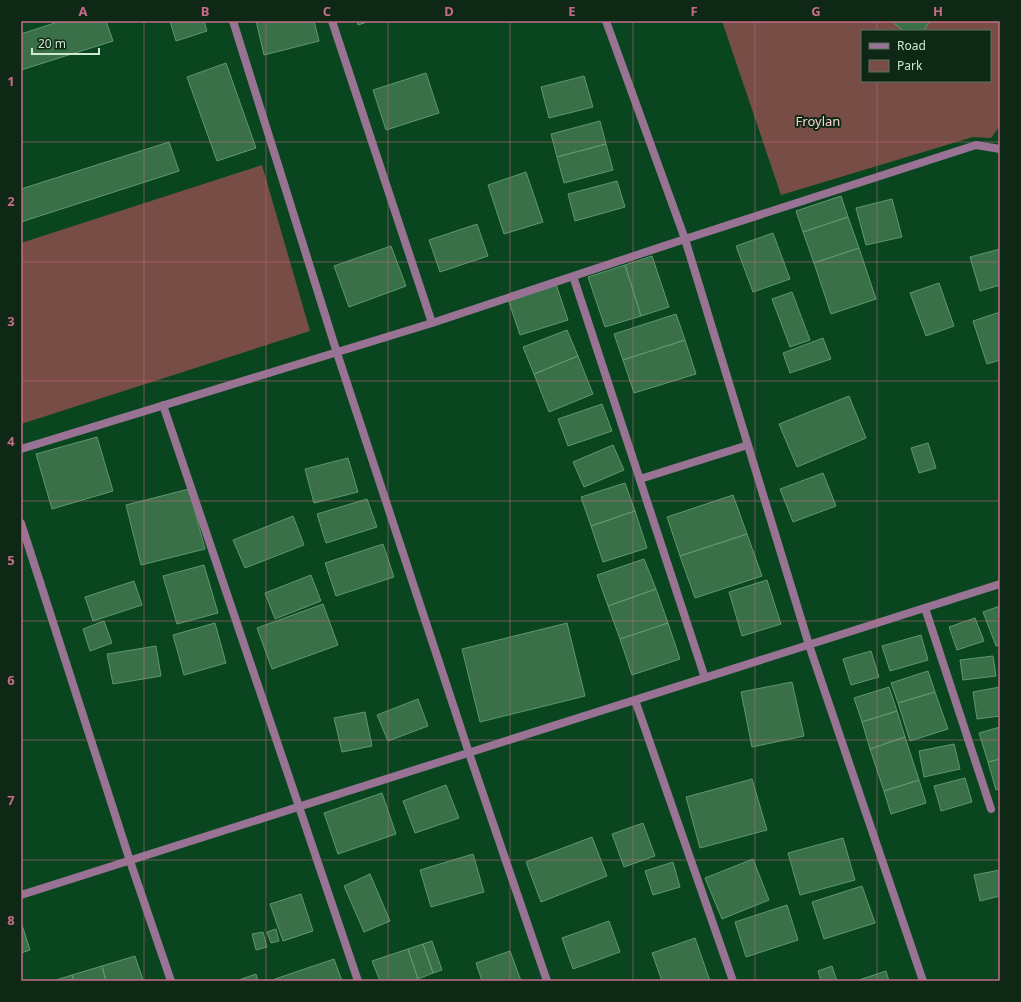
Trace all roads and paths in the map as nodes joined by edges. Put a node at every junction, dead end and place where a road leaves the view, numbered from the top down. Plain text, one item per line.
1 (233, 21) edge
2 (332, 21) edge
3 (606, 21) edge
4 (1000, 149) edge
5 (685, 239) junction
6 (573, 276) junction
7 (432, 323) junction
8 (337, 353) junction
9 (163, 405) junction
10 (748, 445) junction
11 (21, 449) edge
12 (640, 479) junction
13 (21, 523) edge
14 (1000, 584) edge
15 (925, 608) junction
16 (809, 645) junction
17 (705, 678) junction
18 (635, 700) junction
19 (469, 753) junction
20 (300, 807) junction
21 (991, 809) dead end
22 (130, 861) junction
23 (21, 895) edge
24 (171, 981) edge
25 (358, 981) edge
26 (547, 981) edge
27 (733, 981) edge
28 (923, 981) edge

1 - 8 street
2 - 7 street
3 - 5 street
4 - 5 street
5 - 6 street
5 - 10 street
6 - 7 street
6 - 12 street
7 - 8 street
8 - 9 street
8 - 19 street
9 - 11 street
9 - 20 street
10 - 12 street
10 - 16 street
12 - 17 street
13 - 22 street
14 - 15 street
15 - 16 street
15 - 21 street
16 - 17 street
16 - 28 street
17 - 18 street
18 - 19 street
18 - 27 street
19 - 20 street
19 - 26 street
20 - 22 street
20 - 25 street
22 - 23 street
22 - 24 street

